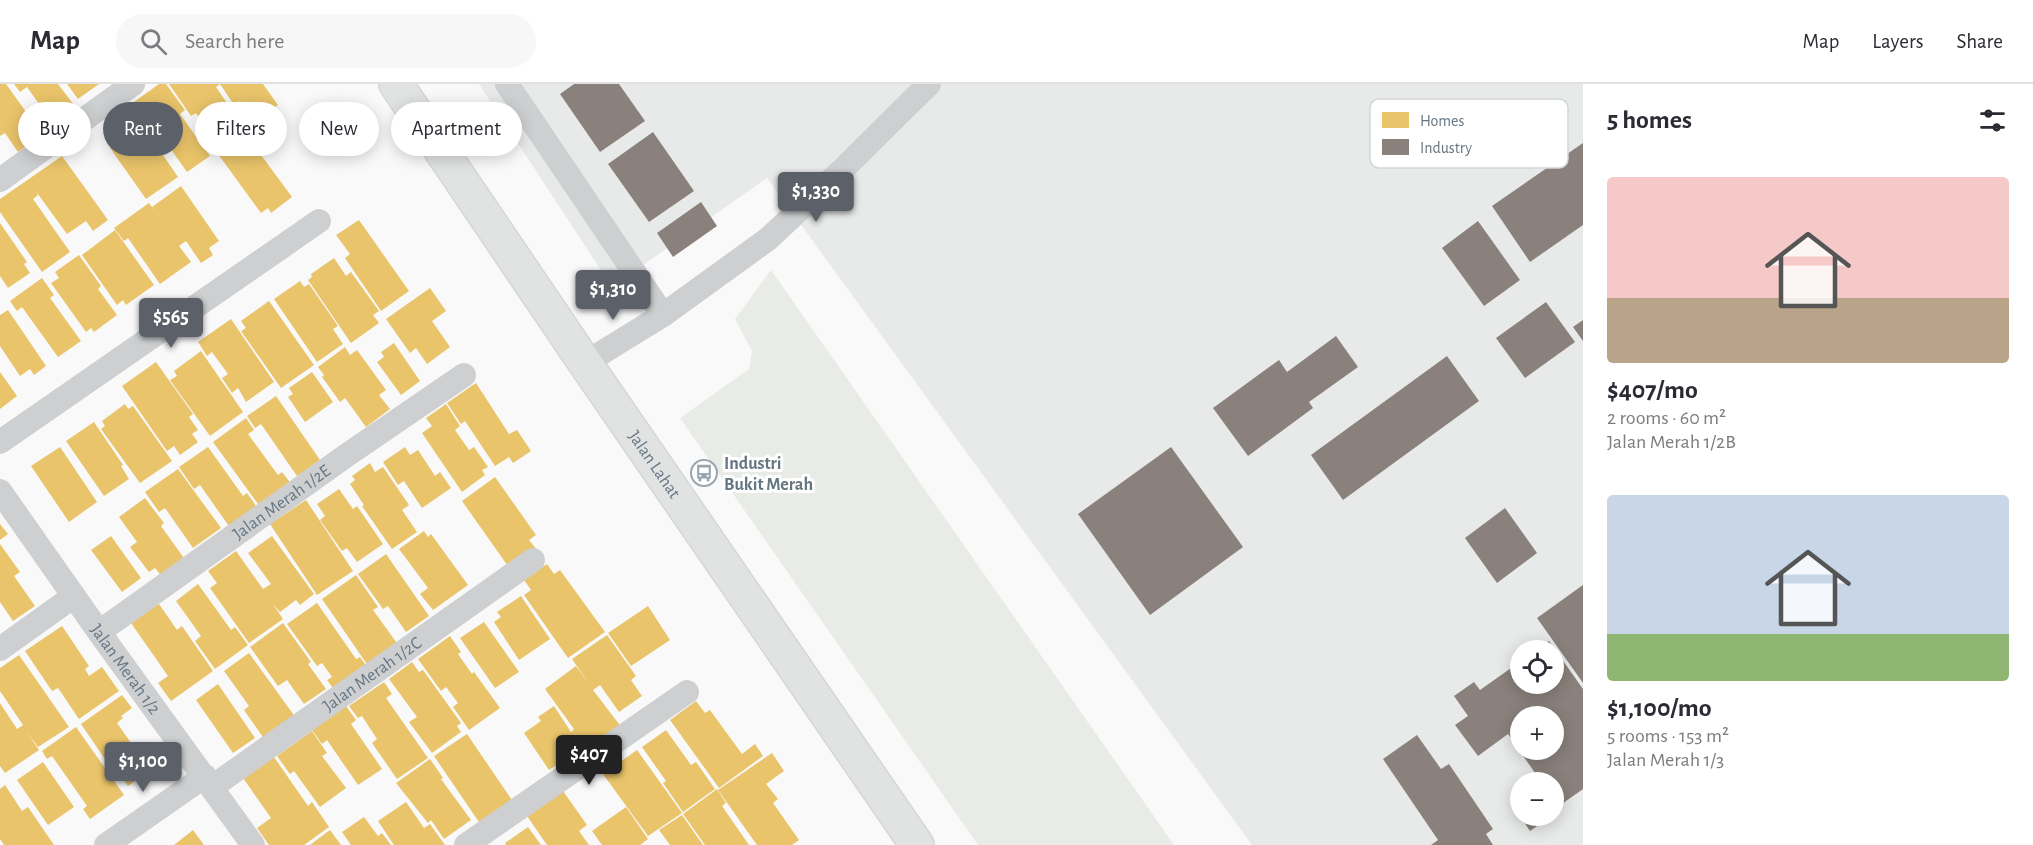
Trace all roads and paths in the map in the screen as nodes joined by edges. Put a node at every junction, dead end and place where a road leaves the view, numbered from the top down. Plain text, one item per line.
1 (133, 84) edge
2 (396, 84) edge
3 (507, 84) edge
4 (929, 84) edge
5 (0, 180) edge
6 (319, 221) dead end
7 (663, 315) junction
8 (585, 363) junction
9 (464, 375) dead end
10 (0, 442) edge
11 (0, 491) edge
12 (533, 560) dead end
13 (74, 596) junction
14 (99, 632) junction
15 (0, 649) edge
16 (687, 692) dead end
17 (208, 781) junction
18 (106, 845) edge
19 (254, 845) edge
20 (466, 845) edge
21 (917, 845) edge

1 - 5 street
2 - 8 main road, Jalan Lahat
3 - 7 street
4 - 7 street
6 - 10 street
7 - 8 street
8 - 21 main road, Jalan Lahat
9 - 14 street, Jalan Merah 1/2E
11 - 13 street, Jalan Merah 1/2
12 - 17 street, Jalan Merah 1/2C
13 - 14 street, Jalan Merah 1/2
13 - 15 street
14 - 17 street, Jalan Merah 1/2
16 - 20 street
17 - 18 street, Jalan Merah 1/2C
17 - 19 street, Jalan Merah 1/2

